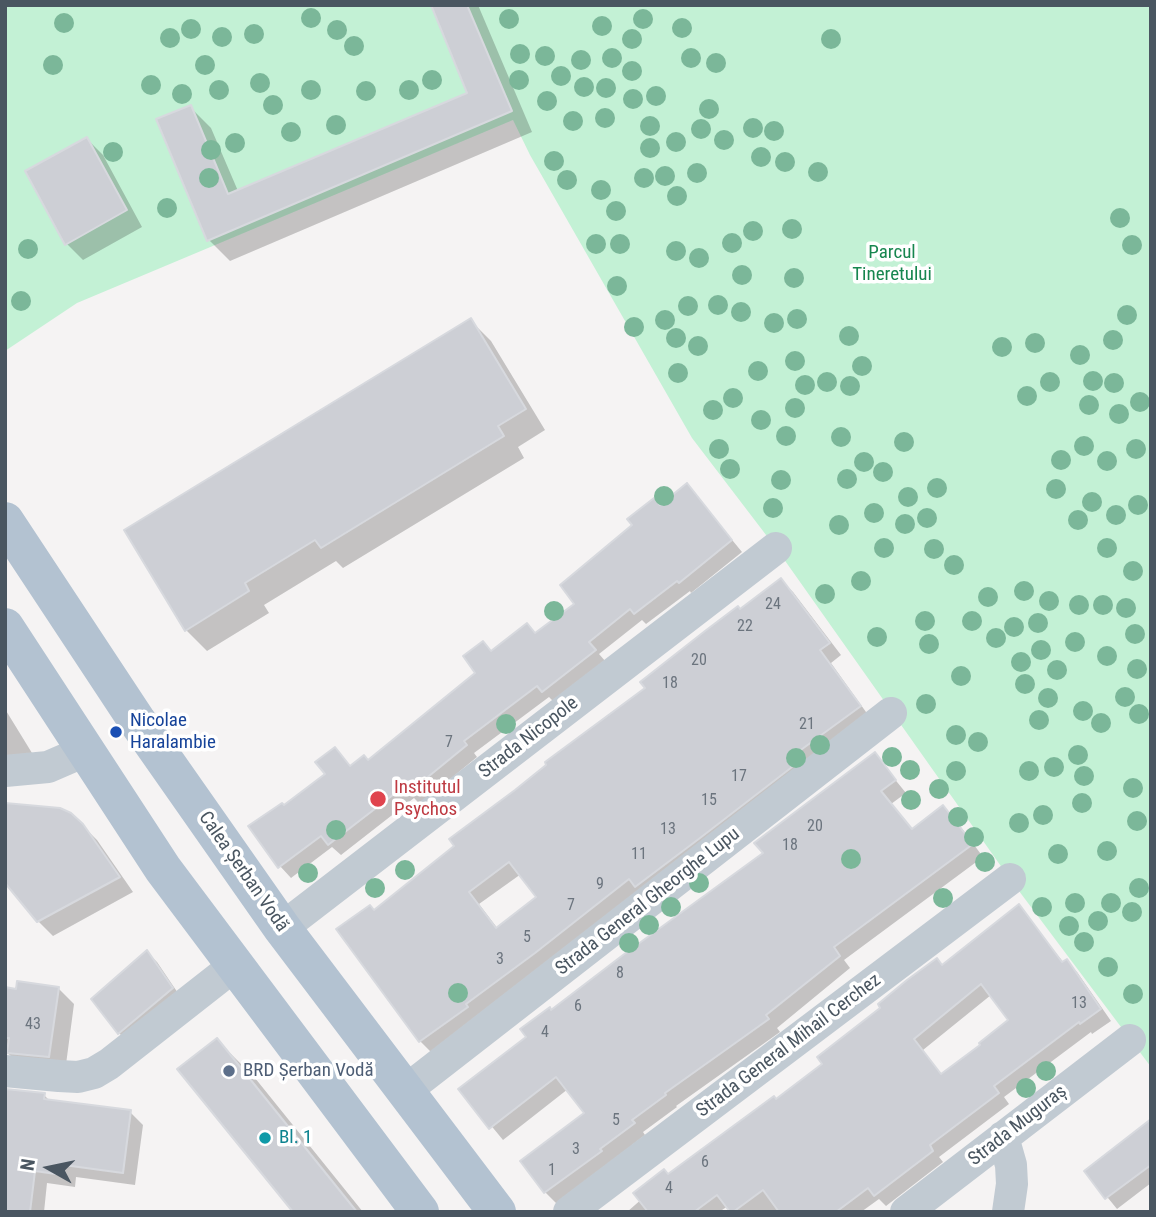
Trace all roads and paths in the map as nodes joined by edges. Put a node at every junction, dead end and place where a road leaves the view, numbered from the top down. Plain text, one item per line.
1 (5, 521) edge
2 (776, 548) dead end
3 (5, 626) edge
4 (891, 713) dead end
5 (85, 751) junction
6 (5, 771) edge
7 (1010, 879) dead end
8 (282, 928) junction
9 (234, 966) junction
10 (1130, 1040) dead end
11 (5, 1071) edge
12 (405, 1091) junction
13 (1003, 1137) junction
14 (419, 1212) edge
15 (497, 1212) edge
16 (569, 1212) edge
17 (906, 1212) edge
18 (1008, 1212) edge

1 - 8 main road, Calea Șerban Vodă
2 - 8 street, Strada Nicopole
3 - 5 main road
4 - 12 street, Strada General Gheorghe Lupu
5 - 6 street
5 - 9 main road
7 - 16 street, Strada General Mihail Cerchez
8 - 12 main road, Calea Șerban Vodă
9 - 11 street
9 - 14 main road
10 - 13 street, Strada Muguraș
12 - 15 main road, Calea Șerban Vodă
13 - 17 street, Strada Muguraș
13 - 18 street

